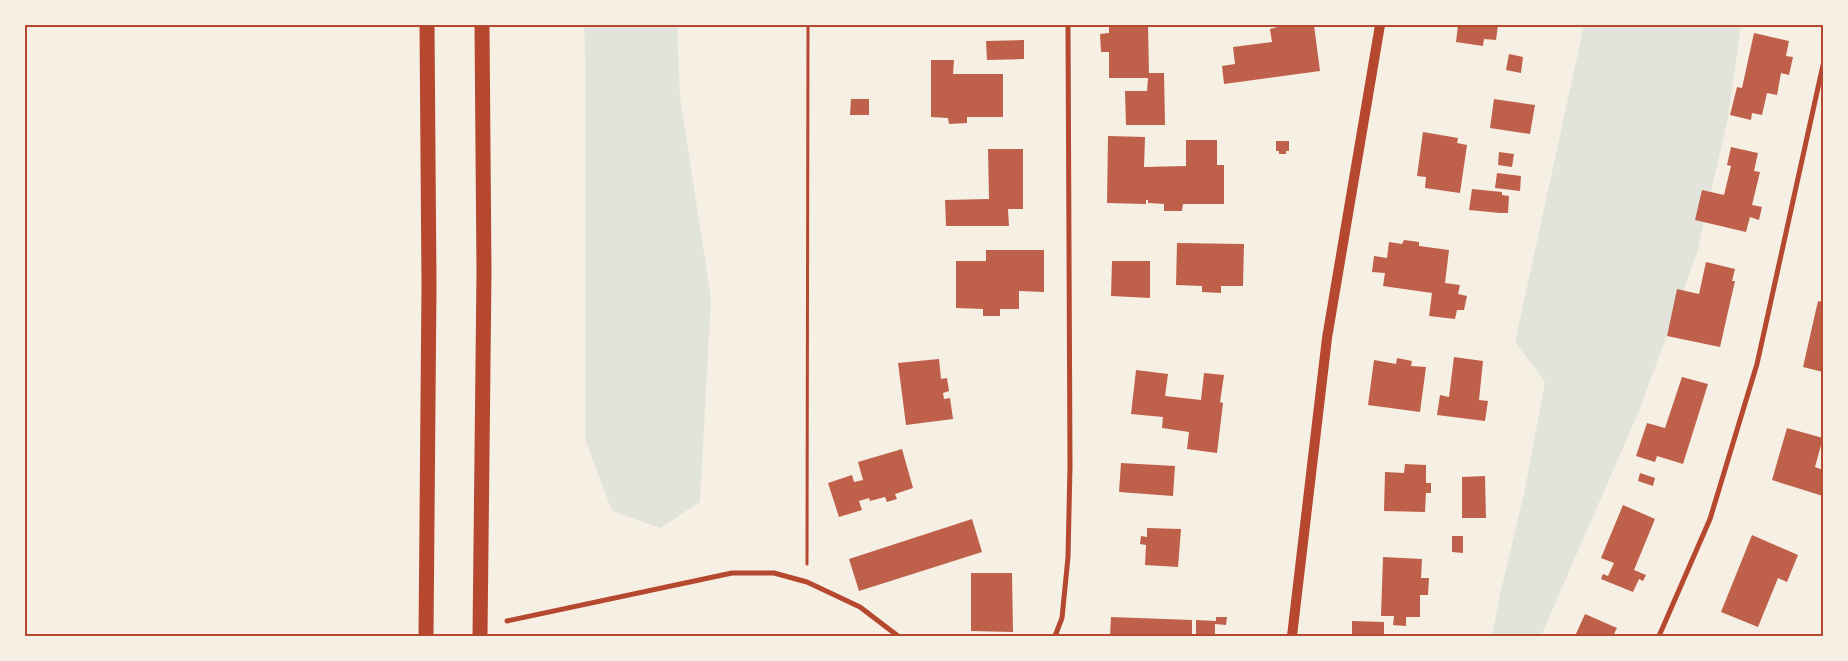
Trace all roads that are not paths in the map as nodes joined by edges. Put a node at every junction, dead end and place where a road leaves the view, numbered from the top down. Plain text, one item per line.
1 (427, 25) edge
2 (482, 25) edge
3 (1068, 25) edge
4 (1380, 25) edge
5 (1823, 66) edge
6 (507, 621) dead end
7 (426, 636) edge
8 (480, 636) edge
9 (898, 636) edge
10 (1055, 636) edge
11 (1292, 636) edge
12 (1659, 636) edge

1 - 7 highway
2 - 8 highway
3 - 10 street
4 - 11 main road
5 - 12 street
6 - 9 street

